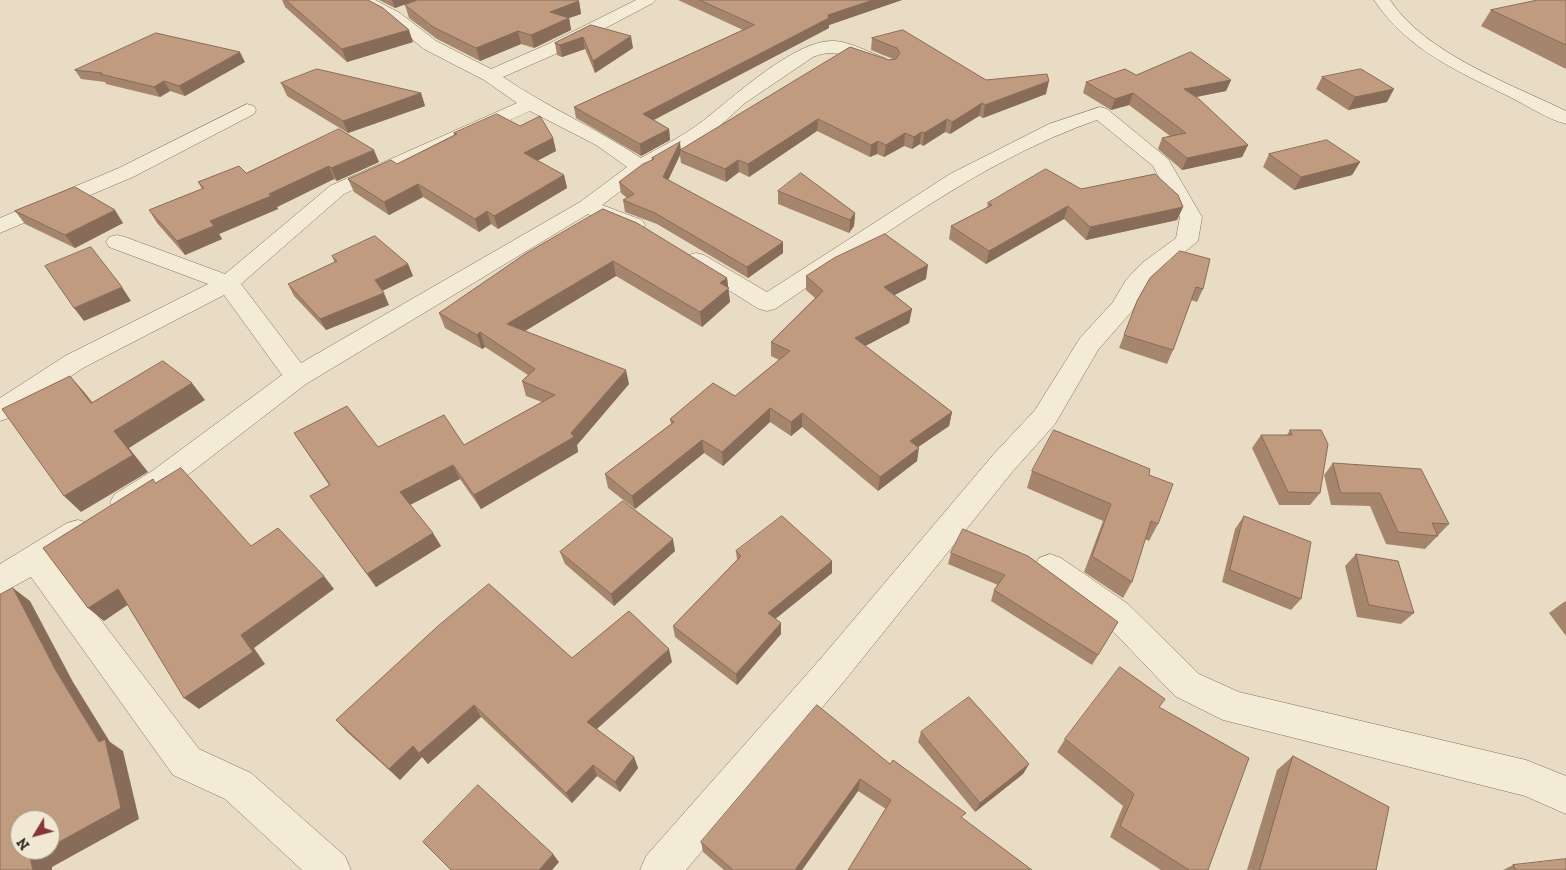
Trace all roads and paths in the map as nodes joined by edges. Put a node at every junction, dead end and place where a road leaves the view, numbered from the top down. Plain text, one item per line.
1 (363, 0) edge
2 (648, 0) edge
3 (1382, 0) edge
4 (411, 10) edge
5 (394, 16) junction
6 (888, 66) edge
7 (490, 76) junction
8 (530, 104) junction
9 (247, 110) dead end
10 (1566, 118) edge
11 (640, 168) junction
12 (587, 206) junction
13 (0, 226) edge
14 (656, 236) edge
15 (117, 242) dead end
16 (682, 252) edge
17 (228, 283) junction
18 (297, 377) junction
19 (0, 411) edge
20 (36, 559) junction
21 (1050, 567) dead end
22 (0, 580) edge
23 (1566, 795) edge
24 (331, 870) edge
25 (660, 870) edge

1 - 5 street
2 - 7 street
3 - 10 street
4 - 5 street
5 - 7 street
6 - 11 street
7 - 8 street
8 - 11 street
8 - 17 street
9 - 13 street
11 - 12 street
12 - 14 street
12 - 18 street
15 - 17 street
16 - 25 street
17 - 18 street
17 - 19 street
18 - 20 street
20 - 22 street
20 - 24 street
21 - 23 street

